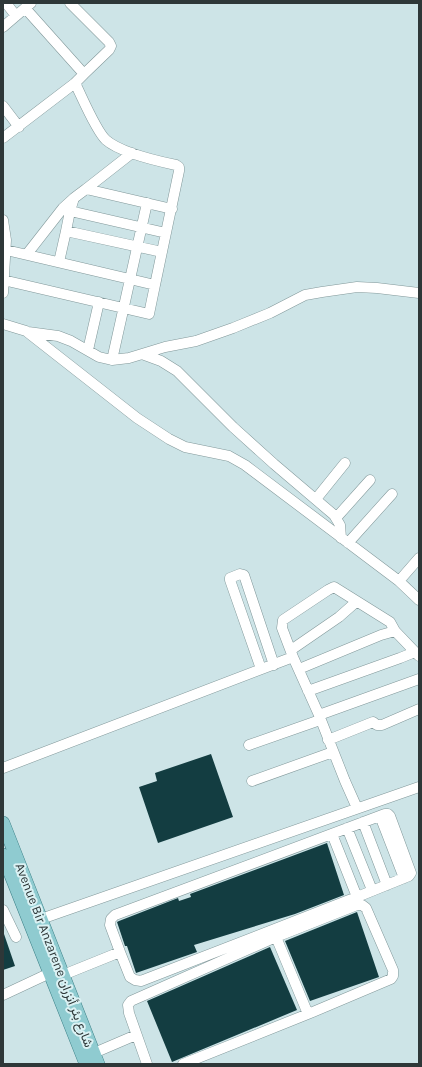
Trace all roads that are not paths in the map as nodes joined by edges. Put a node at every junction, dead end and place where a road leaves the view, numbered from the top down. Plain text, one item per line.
1 (6, 3) edge
2 (70, 3) edge
3 (28, 6) edge
4 (16, 16) junction
5 (3, 27) edge
6 (84, 74) junction
7 (75, 83) junction
8 (3, 106) edge
9 (19, 127) junction
10 (3, 138) edge
11 (132, 153) junction
12 (86, 189) junction
13 (74, 198) junction
14 (147, 203) junction
15 (172, 209) junction
16 (70, 211) junction
17 (3, 220) edge
18 (142, 228) junction
19 (66, 231) junction
20 (166, 233) junction
21 (138, 247) junction
22 (6, 250) junction
23 (162, 252) junction
24 (26, 254) junction
25 (59, 262) junction
26 (130, 279) junction
27 (3, 280) edge
28 (155, 285) junction
29 (3, 293) edge
30 (419, 293) edge
31 (99, 302) junction
32 (124, 308) junction
33 (3, 324) edge
34 (26, 331) junction
35 (88, 350) junction
36 (142, 354) junction
37 (112, 360) junction
38 (345, 463) dead end
39 (370, 480) dead end
40 (392, 494) dead end
41 (316, 499) junction
42 (336, 518) junction
43 (345, 540) junction
44 (419, 558) edge
45 (399, 581) junction
46 (419, 600) edge
47 (356, 602) junction
48 (395, 631) junction
49 (292, 654) junction
50 (417, 654) edge
51 (274, 665) junction
52 (261, 669) junction
53 (299, 669) junction
54 (419, 679) edge
55 (308, 691) junction
56 (419, 710) edge
57 (319, 718) junction
58 (328, 740) junction
59 (249, 745) dead end
60 (333, 752) junction
61 (3, 768) edge
62 (252, 781) dead end
63 (419, 787) edge
64 (358, 808) junction
65 (363, 822) junction
66 (3, 823) edge
67 (347, 828) junction
68 (332, 834) junction
69 (3, 855) edge
70 (6, 870) edge
71 (387, 884) junction
72 (372, 890) junction
73 (357, 897) junction
74 (3, 910) edge
75 (42, 918) junction
76 (16, 937) dead end
77 (276, 937) junction
78 (120, 952) junction
79 (50, 973) junction
80 (63, 975) junction
81 (3, 995) edge
82 (308, 1014) junction
83 (136, 1035) junction
84 (96, 1059) edge
85 (86, 1064) edge
86 (147, 1064) edge
87 (183, 1064) edge

1 - 4 street
2 - 6 street
3 - 4 street
3 - 6 street
4 - 5 street
6 - 7 street
7 - 9 street
7 - 11 street
8 - 9 street
9 - 10 street
11 - 12 street
11 - 15 street
12 - 13 street
12 - 14 street
13 - 16 street
13 - 24 street
14 - 15 street
14 - 18 street
15 - 20 street
16 - 18 street
16 - 19 street
17 - 22 street
18 - 20 street
18 - 21 street
19 - 21 street
19 - 25 street
20 - 23 street
21 - 23 street
21 - 26 street
22 - 24 street
22 - 27 street
23 - 28 street
24 - 25 street
25 - 26 street
26 - 28 street
26 - 32 street
27 - 29 street
27 - 31 street
28 - 32 street
30 - 36 street
31 - 32 street
31 - 35 street
32 - 37 street
33 - 34 street
34 - 35 street
34 - 43 street
35 - 37 street
36 - 37 street
36 - 41 street
38 - 41 street
39 - 42 street
40 - 43 street
41 - 42 street
42 - 43 street
43 - 45 street
44 - 45 street
45 - 46 street
47 - 48 street
47 - 49 street
47 - 49 street
48 - 50 street
48 - 53 street
49 - 51 street
49 - 53 street
50 - 55 street
51 - 52 street
51 - 52 street
52 - 61 street
53 - 55 street
54 - 57 street
55 - 57 street
56 - 58 street
57 - 58 street
57 - 59 street
58 - 60 street
60 - 62 street
60 - 64 street
63 - 64 street
64 - 75 street
65 - 67 street
65 - 71 street
65 - 71 street
66 - 75 main road, Avenue Bir Anzarene شارع بئر أنزران
67 - 68 street
67 - 72 street
68 - 73 street
68 - 78 street
69 - 70 main road, Avenue Bir Anzarene شارع بئر أنزران
70 - 79 main road, Avenue Bir Anzarene شارع بئر أنزران
71 - 72 street
72 - 73 street
73 - 78 street
74 - 76 street
75 - 80 main road, Avenue Bir Anzarene شارع بئر أنزران
77 - 82 street
77 - 82 street
77 - 83 street
78 - 80 street
79 - 81 street
79 - 85 main road, Avenue Bir Anzarene شارع بئر أنزران
80 - 84 main road, Avenue Bir Anzarene شارع بئر أنزران
82 - 87 street
83 - 84 street
83 - 86 street

